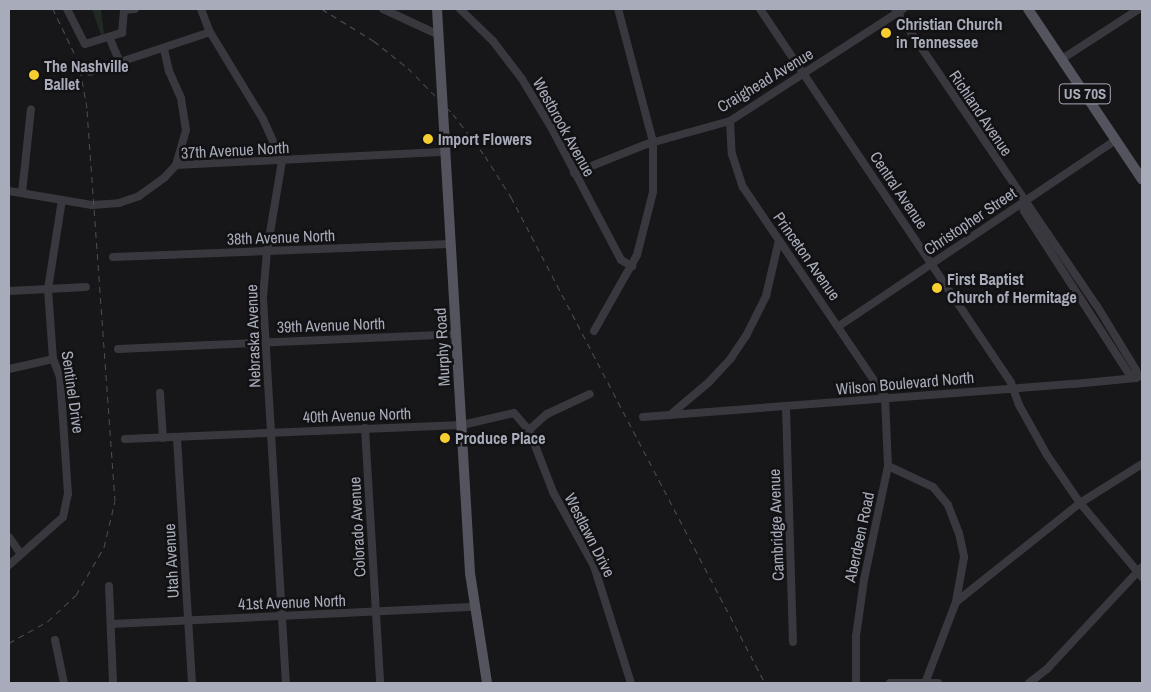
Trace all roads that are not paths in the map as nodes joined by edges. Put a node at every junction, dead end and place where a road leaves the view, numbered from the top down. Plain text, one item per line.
1 (67, 9) edge
2 (124, 9) edge
3 (135, 9) edge
4 (201, 9) edge
5 (383, 9) edge
6 (437, 9) edge
7 (460, 9) edge
8 (618, 9) edge
9 (760, 9) edge
10 (1028, 9) edge
11 (1140, 9) edge
12 (899, 10) edge
13 (210, 32) junction
14 (439, 35) junction
15 (110, 39) junction
16 (164, 49) junction
17 (1062, 60) junction
18 (120, 63) junction
19 (90, 72) dead end
20 (803, 74) junction
21 (31, 109) dead end
22 (730, 121) junction
23 (1116, 140) junction
24 (653, 142) junction
25 (446, 152) junction
26 (282, 161) junction
27 (176, 165) junction
28 (574, 173) junction
29 (1142, 179) edge
30 (9, 191) edge
31 (22, 193) junction
32 (62, 200) junction
33 (1025, 204) junction
34 (779, 240) junction
35 (451, 244) junction
36 (267, 251) junction
37 (113, 257) dead end
38 (932, 264) junction
39 (632, 266) junction
40 (86, 287) dead end
41 (48, 289) junction
42 (9, 291) edge
43 (839, 326) junction
44 (594, 332) dead end
45 (456, 334) junction
46 (266, 341) junction
47 (118, 349) dead end
48 (53, 359) junction
49 (9, 369) edge
50 (1138, 376) edge
51 (1014, 388) junction
52 (160, 392) dead end
53 (590, 394) dead end
54 (885, 398) junction
55 (786, 407) junction
56 (670, 415) junction
57 (643, 417) dead end
58 (462, 425) junction
59 (365, 428) junction
60 (529, 430) junction
61 (270, 432) junction
62 (163, 438) junction
63 (177, 438) junction
64 (125, 439) dead end
65 (1142, 464) edge
66 (888, 466) junction
67 (1080, 502) junction
68 (9, 537) edge
69 (21, 554) junction
70 (9, 565) edge
71 (1139, 569) edge
72 (1142, 577) edge
73 (109, 586) dead end
74 (956, 602) junction
75 (475, 607) junction
76 (376, 613) junction
77 (282, 616) junction
78 (188, 620) junction
79 (111, 624) junction
80 (55, 640) dead end
81 (793, 642) dead end
82 (64, 683) edge
83 (113, 683) edge
84 (192, 683) edge
85 (286, 683) edge
86 (380, 683) edge
87 (487, 683) edge
88 (631, 683) edge
89 (856, 683) edge
90 (890, 683) edge
91 (925, 683) edge
92 (938, 683) edge
93 (1029, 683) edge

1 - 15 street
2 - 3 street
2 - 15 street
4 - 13 street
5 - 14 street
6 - 14 main road, Murphy Road
7 - 28 street, Westbrook Avenue
8 - 24 street
9 - 20 street, Central Avenue
10 - 17 main road, US 70S
11 - 17 street
12 - 20 street, Craighead Avenue
12 - 33 street, Richland Avenue
13 - 16 street
13 - 26 street
14 - 25 main road, Murphy Road
15 - 18 street
16 - 18 street
16 - 27 street
17 - 23 main road, US 70S
18 - 19 street
20 - 22 street, Craighead Avenue
20 - 38 street, Central Avenue
21 - 31 street
22 - 24 street, Craighead Avenue
22 - 34 street, Princeton Avenue
23 - 29 main road, US 70S
23 - 33 street, Christopher Street
24 - 28 street, Craighead Avenue
24 - 39 street
25 - 26 street, 37th Avenue North
25 - 35 main road, Murphy Road
26 - 27 street, 37th Avenue North
26 - 36 street, Nebraska Avenue
27 - 32 street, 37th Avenue North
28 - 39 street, Westbrook Avenue
30 - 31 street, 37th Avenue North
31 - 32 street, 37th Avenue North
32 - 41 street, Sentinel Drive
33 - 38 street, Christopher Street
33 - 50 street, Richland Avenue
34 - 43 street, Princeton Avenue
34 - 56 street
35 - 36 street, 38th Avenue North
35 - 45 main road, Murphy Road
36 - 37 street, 38th Avenue North
36 - 46 street, Nebraska Avenue
38 - 43 street, Christopher Street
38 - 51 street, Central Avenue
39 - 44 street
40 - 41 street
41 - 42 street
41 - 48 street, Sentinel Drive
43 - 54 street, Princeton Avenue
45 - 46 street, 39th Avenue North
45 - 58 main road, Murphy Road
46 - 47 street, 39th Avenue North
46 - 61 street, Nebraska Avenue
48 - 49 street
48 - 69 street, Sentinel Drive
50 - 51 street, Wilson Boulevard North
51 - 54 street, Wilson Boulevard North
51 - 67 street, Central Avenue
52 - 62 street
53 - 60 street
54 - 55 street, Wilson Boulevard North
54 - 66 street, Aberdeen Road
55 - 56 street, Wilson Boulevard North
55 - 81 street, Cambridge Avenue
56 - 57 street, Wilson Boulevard North
58 - 59 street, 40th Avenue North
58 - 60 street, 40th Avenue North
58 - 75 main road, Murphy Road
59 - 61 street, 40th Avenue North
59 - 76 street, Colorado Avenue
60 - 88 street, Westlawn Drive
61 - 63 street, 40th Avenue North
61 - 77 street, Nebraska Avenue
62 - 63 street, 40th Avenue North
62 - 64 street
63 - 78 street, Utah Avenue
65 - 67 street
66 - 74 street
66 - 89 street, Aberdeen Road
67 - 71 street, Central Avenue
67 - 74 street
68 - 69 street
69 - 70 street, Sentinel Drive
71 - 72 street, Central Avenue
71 - 93 street
73 - 79 street
74 - 91 street
75 - 76 street, 41st Avenue North
75 - 87 main road, Murphy Road
76 - 77 street, 41st Avenue North
76 - 86 street, Colorado Avenue
77 - 78 street, 41st Avenue North
77 - 85 street, Nebraska Avenue
78 - 79 street, 41st Avenue North
78 - 84 street, Utah Avenue
79 - 83 street
80 - 82 street
90 - 91 street
91 - 92 street

